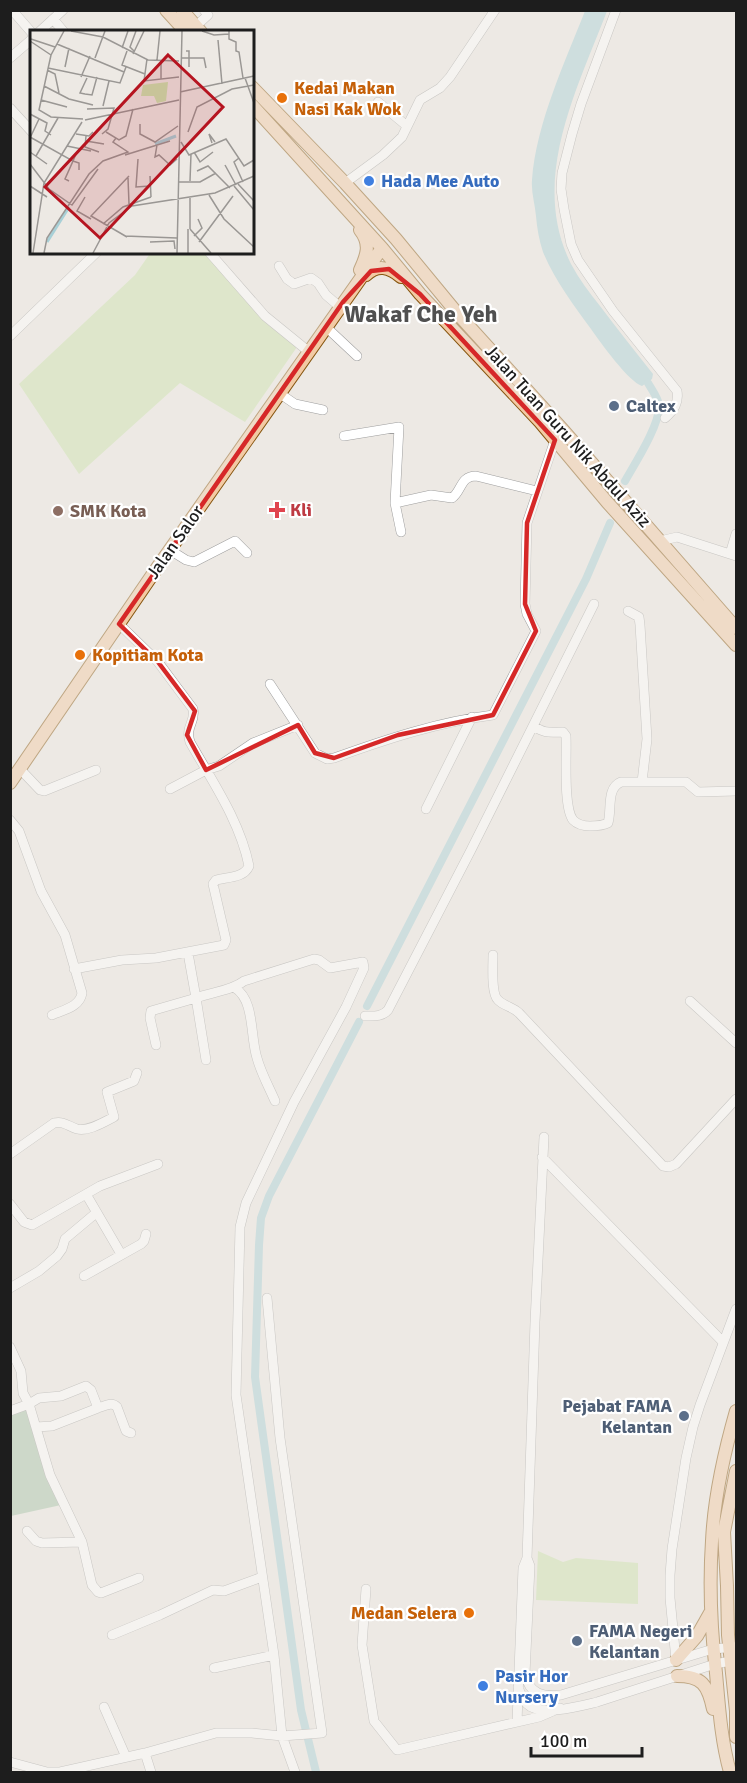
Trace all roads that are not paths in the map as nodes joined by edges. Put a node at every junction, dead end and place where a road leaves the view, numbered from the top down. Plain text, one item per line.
1 (12, 10) edge
2 (63, 10) edge
3 (166, 10) edge
4 (182, 10) edge
5 (495, 10) edge
6 (616, 10) edge
7 (206, 13) edge
8 (53, 19) junction
9 (41, 30) edge
10 (62, 30) edge
11 (194, 30) edge
12 (30, 31) edge
13 (30, 41) edge
14 (10, 58) edge
15 (254, 89) edge
16 (378, 102) dead end
17 (254, 107) edge
18 (10, 108) edge
19 (407, 126) junction
20 (30, 130) edge
21 (295, 133) junction
22 (345, 183) junction
23 (335, 196) junction
24 (382, 248) junction
25 (95, 254) edge
26 (211, 254) edge
27 (279, 266) dead end
28 (360, 270) junction
29 (356, 285) junction
30 (420, 294) junction
31 (341, 304) junction
32 (457, 313) junction
33 (326, 327) junction
34 (10, 336) edge
35 (308, 351) junction
36 (357, 356) dead end
37 (279, 393) junction
38 (323, 410) dead end
39 (665, 418) dead end
40 (344, 436) dead end
41 (555, 440) junction
42 (537, 491) junction
43 (395, 503) junction
44 (401, 532) dead end
45 (736, 534) edge
46 (660, 541) junction
47 (170, 550) junction
48 (247, 553) dead end
49 (734, 555) edge
50 (594, 604) dead end
51 (628, 611) dead end
52 (119, 624) junction
53 (736, 628) edge
54 (736, 645) edge
55 (270, 684) dead end
56 (472, 717) junction
57 (298, 725) junction
58 (533, 726) junction
59 (20, 769) junction
60 (96, 770) dead end
61 (206, 770) junction
62 (642, 782) junction
63 (10, 783) edge
64 (170, 789) dead end
65 (736, 791) edge
66 (426, 809) dead end
67 (10, 820) edge
68 (188, 953) junction
69 (493, 955) dead end
70 (74, 969) junction
71 (235, 988) junction
72 (196, 998) junction
73 (690, 1001) dead end
74 (52, 1015) dead end
75 (365, 1016) dead end
76 (736, 1043) edge
77 (156, 1045) dead end
78 (206, 1060) dead end
79 (136, 1073) dead end
80 (736, 1100) edge
81 (275, 1101) dead end
82 (544, 1137) dead end
83 (10, 1154) edge
84 (542, 1157) junction
85 (158, 1164) dead end
86 (86, 1194) junction
87 (10, 1204) edge
88 (96, 1214) junction
89 (147, 1234) dead end
90 (121, 1254) junction
91 (84, 1276) dead end
92 (10, 1288) edge
93 (267, 1298) dead end
94 (736, 1310) edge
95 (723, 1342) junction
96 (10, 1347) edge
97 (29, 1404) junction
98 (98, 1408) junction
99 (10, 1411) edge
100 (736, 1411) edge
101 (36, 1427) junction
102 (131, 1433) dead end
103 (736, 1471) edge
104 (27, 1531) dead end
105 (82, 1542) junction
106 (527, 1558) junction
107 (262, 1577) junction
108 (139, 1578) dead end
109 (366, 1589) dead end
110 (711, 1613) junction
111 (112, 1635) dead end
112 (725, 1648) edge
113 (274, 1655) junction
114 (676, 1660) junction
115 (726, 1662) edge
116 (214, 1668) dead end
117 (677, 1676) junction
118 (518, 1687) junction
119 (104, 1707) dead end
120 (560, 1708) junction
121 (517, 1722) junction
122 (282, 1736) junction
123 (736, 1736) edge
124 (723, 1745) junction
125 (145, 1753) junction
126 (126, 1757) junction
127 (10, 1762) edge
128 (151, 1773) edge
129 (295, 1773) edge
130 (730, 1773) edge

1 - 12 street
2 - 8 street
3 - 11 main road
4 - 11 main road
5 - 19 street
6 - 39 street
7 - 11 street
8 - 9 street
8 - 10 street
13 - 14 street
15 - 21 main road, Jalan Tuan Guru Nik Abdul Aziz
16 - 19 street
17 - 23 main road, Jalan Tuan Guru Nik Abdul Aziz
18 - 20 street
19 - 22 street
21 - 22 main road, Jalan Tuan Guru Nik Abdul Aziz
21 - 24 main road
22 - 32 main road, Jalan Tuan Guru Nik Abdul Aziz
23 - 24 main road, Jalan Tuan Guru Nik Abdul Aziz
23 - 28 main road
24 - 28 main road, Jalan Salor
24 - 29 main road, Jalan Salor
24 - 30 main road, Jalan Tuan Guru Nik Abdul Aziz
24 - 32 main road
25 - 34 street
26 - 35 street
27 - 31 street
28 - 31 main road, Jalan Salor
29 - 30 main road
29 - 31 main road, Jalan Salor
30 - 41 main road, Jalan Tuan Guru Nik Abdul Aziz
31 - 33 main road, Jalan Salor
32 - 46 main road, Jalan Tuan Guru Nik Abdul Aziz
33 - 35 main road, Jalan Salor
33 - 36 street
35 - 37 main road, Jalan Salor
37 - 38 street
37 - 47 main road, Jalan Salor
40 - 43 street
41 - 42 street
41 - 54 main road, Jalan Tuan Guru Nik Abdul Aziz
42 - 43 street
42 - 56 street
43 - 44 street
45 - 49 street
46 - 49 street
46 - 53 main road, Jalan Tuan Guru Nik Abdul Aziz
47 - 48 street
47 - 52 main road, Jalan Salor
50 - 58 street
51 - 62 street
52 - 59 main road, Jalan Salor
52 - 61 street
55 - 57 street
56 - 57 street
56 - 66 street
57 - 61 street
58 - 62 street
58 - 75 street
59 - 60 street
59 - 63 main road, Jalan Salor
61 - 64 street
61 - 68 street
62 - 65 street
67 - 70 street
68 - 70 street
68 - 72 street
69 - 80 street
70 - 74 street
71 - 72 street
71 - 81 street
71 - 107 street
72 - 77 street
72 - 78 street
73 - 76 street
79 - 83 street
82 - 84 street
84 - 95 street
84 - 106 street
85 - 86 street
86 - 87 street
86 - 88 street
88 - 90 street
88 - 92 street
89 - 90 street
90 - 91 street
93 - 122 street
94 - 95 street
95 - 114 street
96 - 97 street
97 - 98 street
97 - 99 street
97 - 101 street
98 - 101 street
98 - 102 street
100 - 110 main road
101 - 105 street
103 - 112 main road
104 - 105 street
105 - 108 street
106 - 114 street
106 - 118 street
107 - 111 street
107 - 113 street
109 - 121 street
110 - 112 main road
110 - 114 main road
112 - 114 street
112 - 115 main road
113 - 116 street
113 - 122 street
115 - 117 street
115 - 123 main road
115 - 124 main road
117 - 120 street
117 - 124 main road
118 - 120 street
118 - 121 street
119 - 126 street
120 - 121 street
122 - 125 street
122 - 129 street
124 - 130 main road
125 - 126 street
125 - 128 street
126 - 127 street

